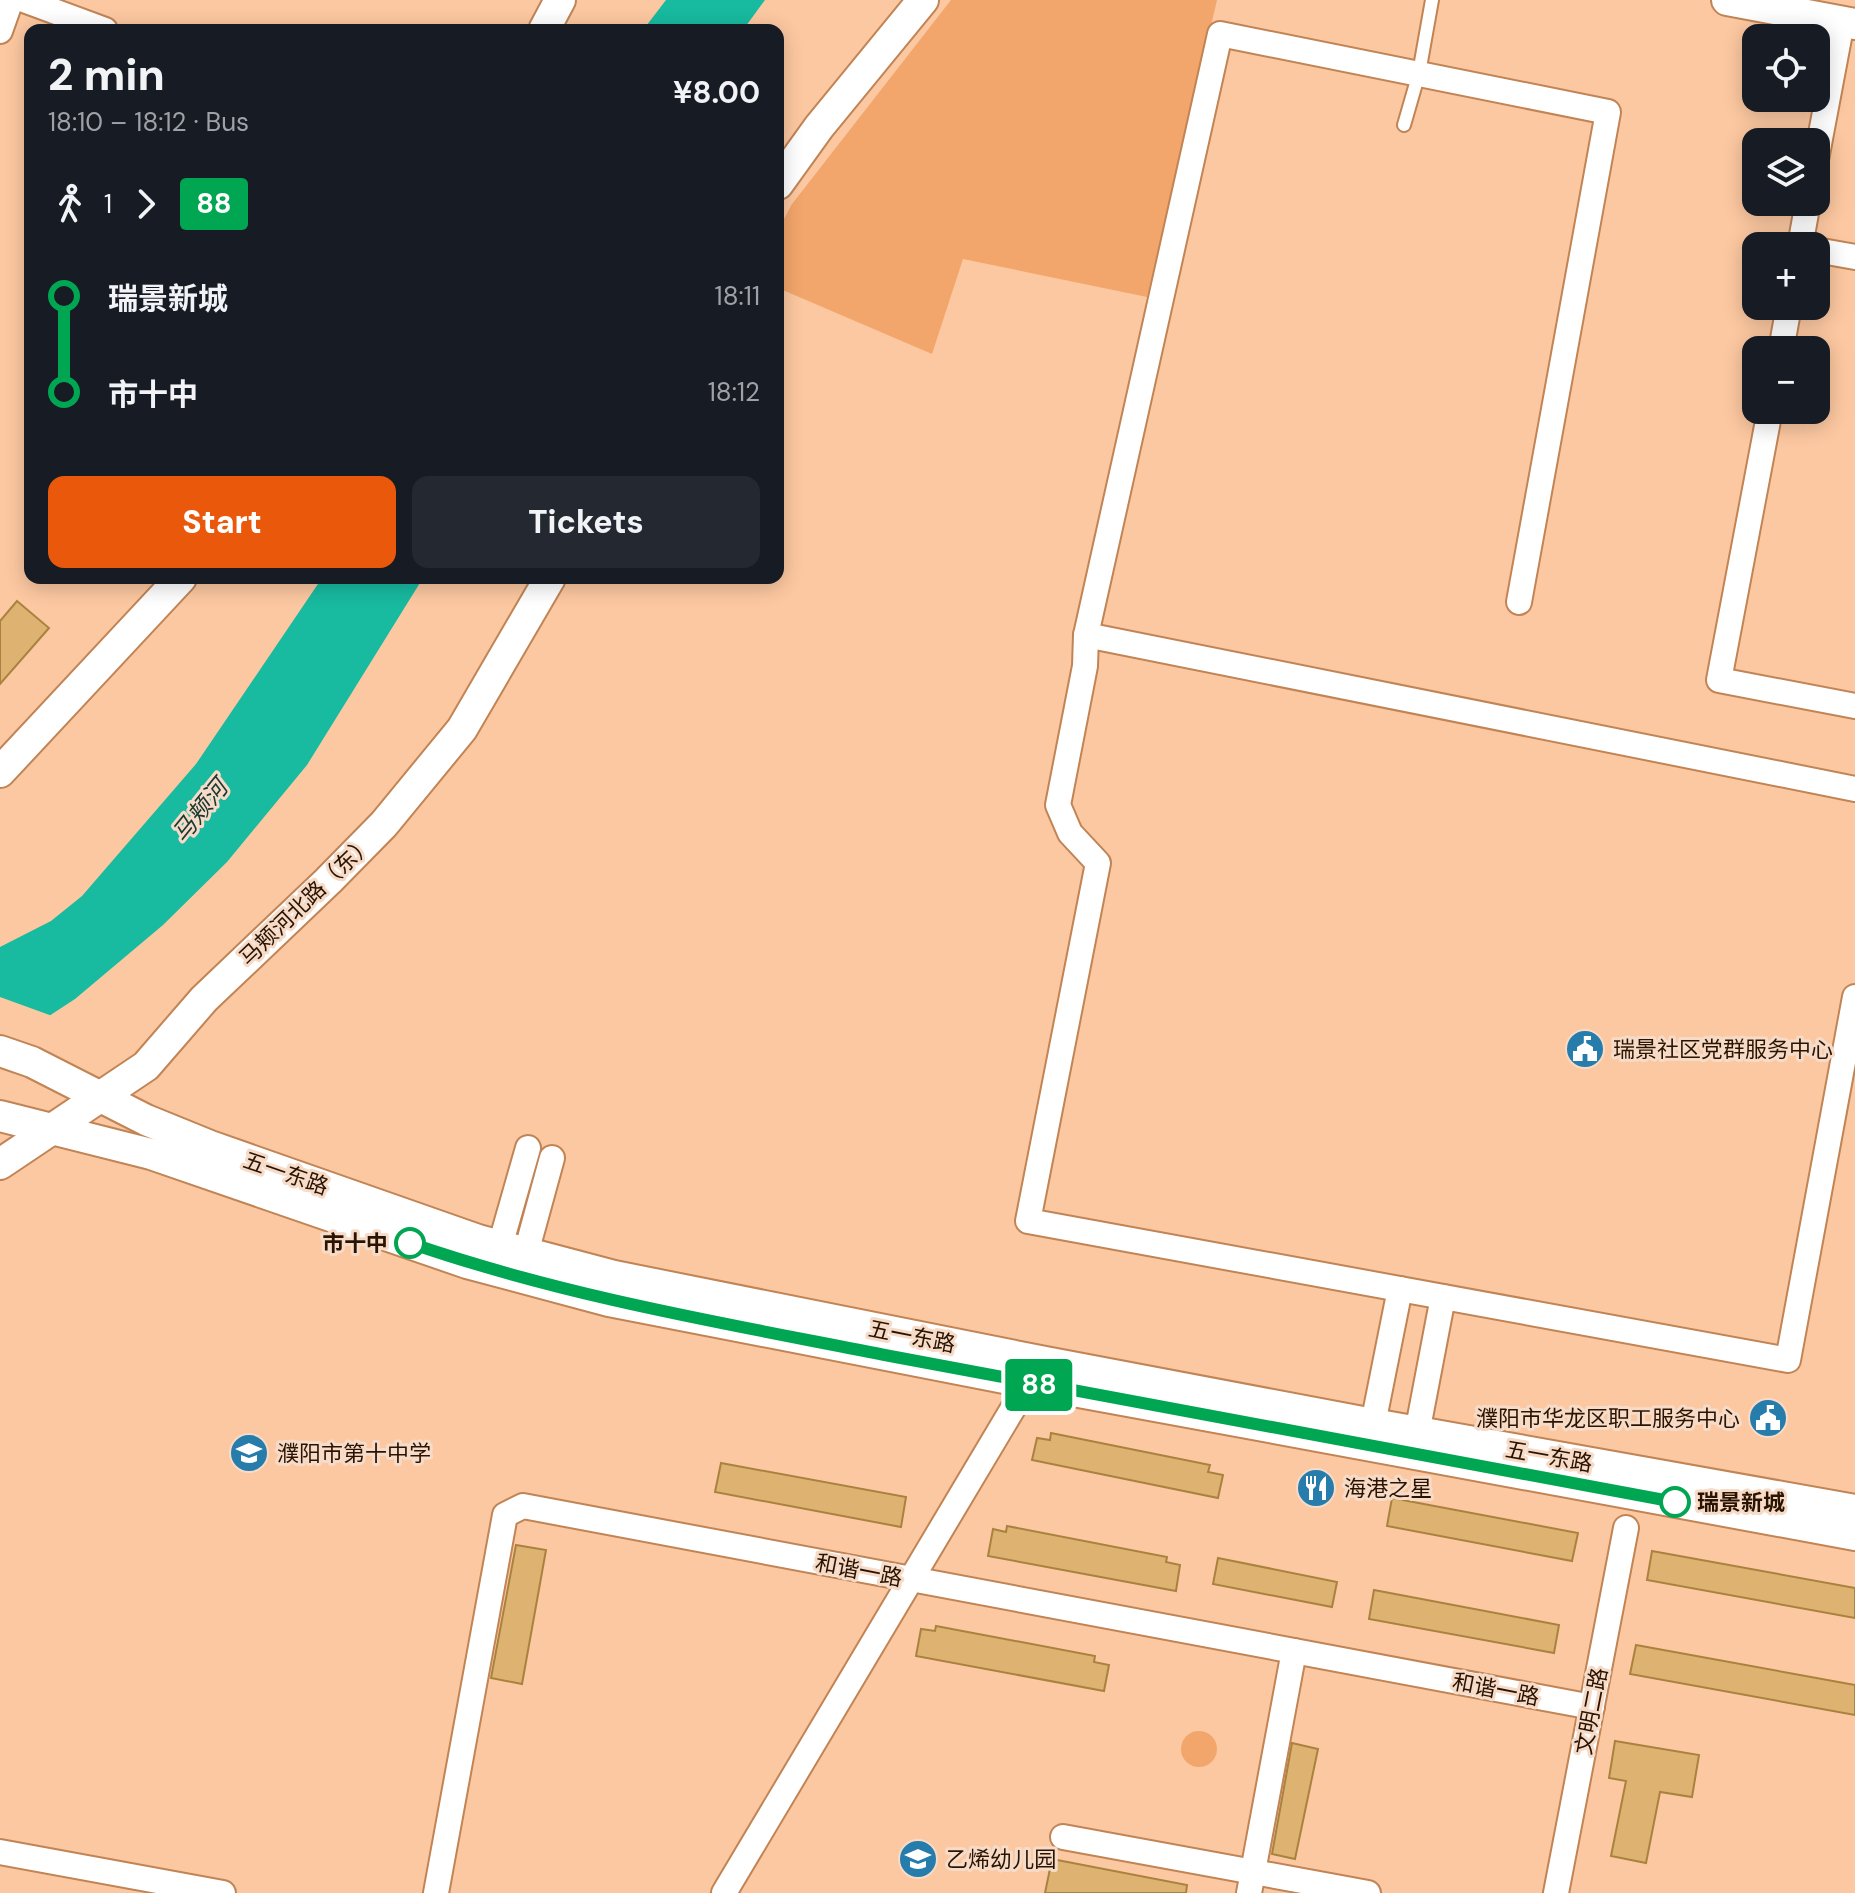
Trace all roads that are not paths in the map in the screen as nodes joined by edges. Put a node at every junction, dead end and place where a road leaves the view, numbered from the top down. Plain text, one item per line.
1 (11, 0) edge
2 (24, 0) edge
3 (560, 0) edge
4 (923, 0) edge
5 (1432, 0) edge
6 (1727, 0) edge
7 (1848, 23) edge
8 (89, 24) edge
9 (547, 24) edge
10 (0, 31) edge
11 (1419, 73) junction
12 (1404, 125) dead end
13 (1823, 128) edge
14 (784, 176) edge
15 (1830, 253) edge
16 (1855, 257) edge
17 (1767, 424) edge
18 (175, 584) edge
19 (547, 584) edge
20 (1519, 602) dead end
21 (1086, 635) junction
22 (1855, 706) edge
23 (0, 772) edge
24 (1855, 789) edge
25 (1855, 997) edge
26 (0, 1051) edge
27 (101, 1096) junction
28 (0, 1116) edge
29 (49, 1130) junction
30 (528, 1148) dead end
31 (552, 1158) dead end
32 (0, 1164) edge
33 (513, 1250) junction
34 (1400, 1289) junction
35 (1443, 1297) junction
36 (1038, 1373) junction
37 (1373, 1424) junction
38 (1417, 1433) junction
39 (1855, 1510) edge
40 (1626, 1528) dead end
41 (1855, 1535) edge
42 (912, 1579) junction
43 (1294, 1651) junction
44 (1592, 1707) junction
45 (1063, 1837) dead end
46 (0, 1852) edge
47 (95, 1881) edge
48 (1251, 1882) edge
49 (223, 1893) edge
50 (436, 1893) edge
51 (724, 1893) edge
52 (1368, 1893) edge
53 (1556, 1893) edge

1 - 10 street
2 - 8 street
3 - 9 street
4 - 14 street
5 - 11 lane
6 - 7 street
7 - 13 street
11 - 12 lane
11 - 20 street
11 - 21 street
15 - 16 street
17 - 22 street
18 - 23 street
19 - 27 street, 马颊河北路（东）
21 - 24 street
21 - 34 street
25 - 35 street
26 - 27 street, 五一东路
27 - 29 street, 马颊河北路（东）
27 - 33 street, 五一东路
28 - 29 street, 五一东路
29 - 32 street, 马颊河北路（东）
29 - 36 street, 五一东路
30 - 33 street
31 - 33 street
33 - 36 street, 五一东路
34 - 35 street
34 - 37 street
35 - 38 street
36 - 37 street, 五一东路
36 - 41 street, 五一东路
36 - 42 street
37 - 38 street, 五一东路
38 - 39 street, 五一东路
40 - 44 street, 文明二路
42 - 43 street, 和谐一路
42 - 50 street, 和谐一路
42 - 51 street
43 - 44 street, 和谐一路
43 - 48 street
44 - 53 street, 文明二路
45 - 48 street
46 - 47 street
47 - 49 street
48 - 52 street

